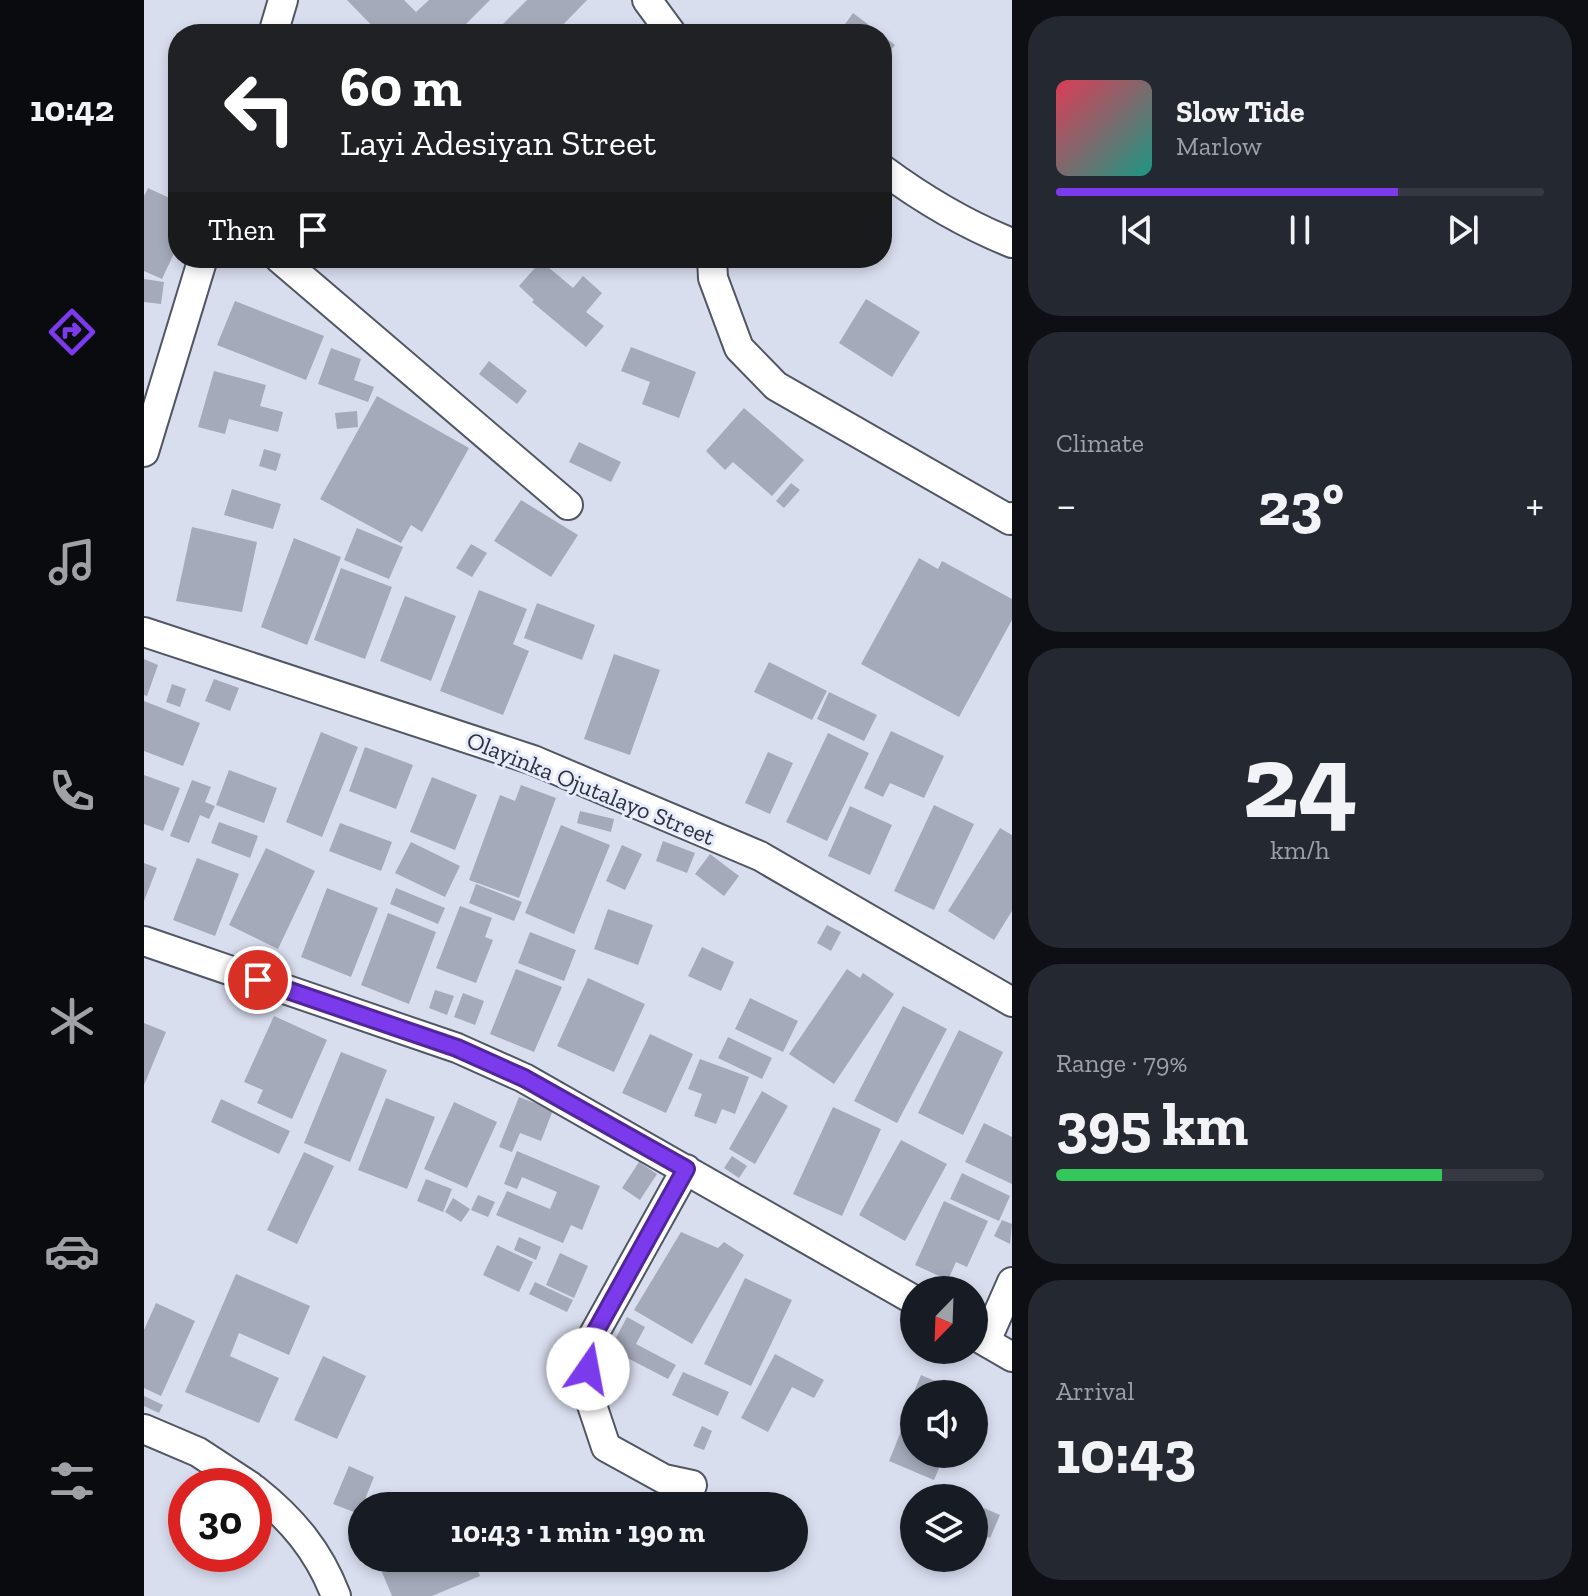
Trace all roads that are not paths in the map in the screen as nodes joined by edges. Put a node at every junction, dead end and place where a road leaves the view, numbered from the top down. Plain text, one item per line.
1 (283, 0) edge
2 (647, 0) edge
3 (276, 24) edge
4 (665, 24) edge
5 (892, 177) edge
6 (1012, 243) edge
7 (200, 268) edge
8 (291, 268) edge
9 (712, 268) edge
10 (144, 452) edge
11 (568, 505) dead end
12 (1011, 519) edge
13 (144, 632) edge
14 (144, 941) edge
15 (1012, 1002) edge
16 (686, 1169) junction
17 (1012, 1282) edge
18 (900, 1292) edge
19 (988, 1324) edge
20 (988, 1343) edge
21 (1012, 1357) edge
22 (144, 1429) edge
23 (222, 1468) edge
24 (692, 1485) dead end
25 (272, 1507) edge
26 (336, 1596) edge

1 - 3 street
2 - 4 street
5 - 6 street
7 - 10 street
8 - 11 street
9 - 12 street
13 - 15 street, Olayinka Ojutalayo Street
14 - 16 street
16 - 18 street
16 - 24 street
17 - 19 street
20 - 21 street
22 - 23 street
25 - 26 street

